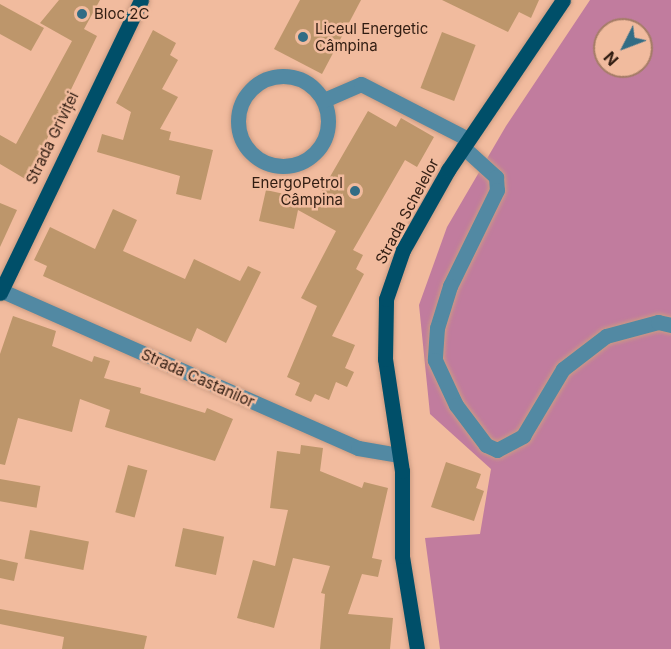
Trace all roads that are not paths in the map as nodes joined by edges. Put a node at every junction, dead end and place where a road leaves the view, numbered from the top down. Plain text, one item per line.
1 (141, 0) edge
2 (563, 0) edge
3 (324, 100) junction
4 (466, 143) junction
5 (0, 291) edge
6 (671, 325) edge
7 (399, 455) junction
8 (417, 649) edge

1 - 5 main road, Strada Griviței
2 - 4 main road, Strada Schelelor
3 - 3 street
3 - 4 street
4 - 6 street
4 - 7 main road, Strada Schelelor
5 - 7 street, Strada Castanilor
7 - 8 main road, Strada Schelelor

